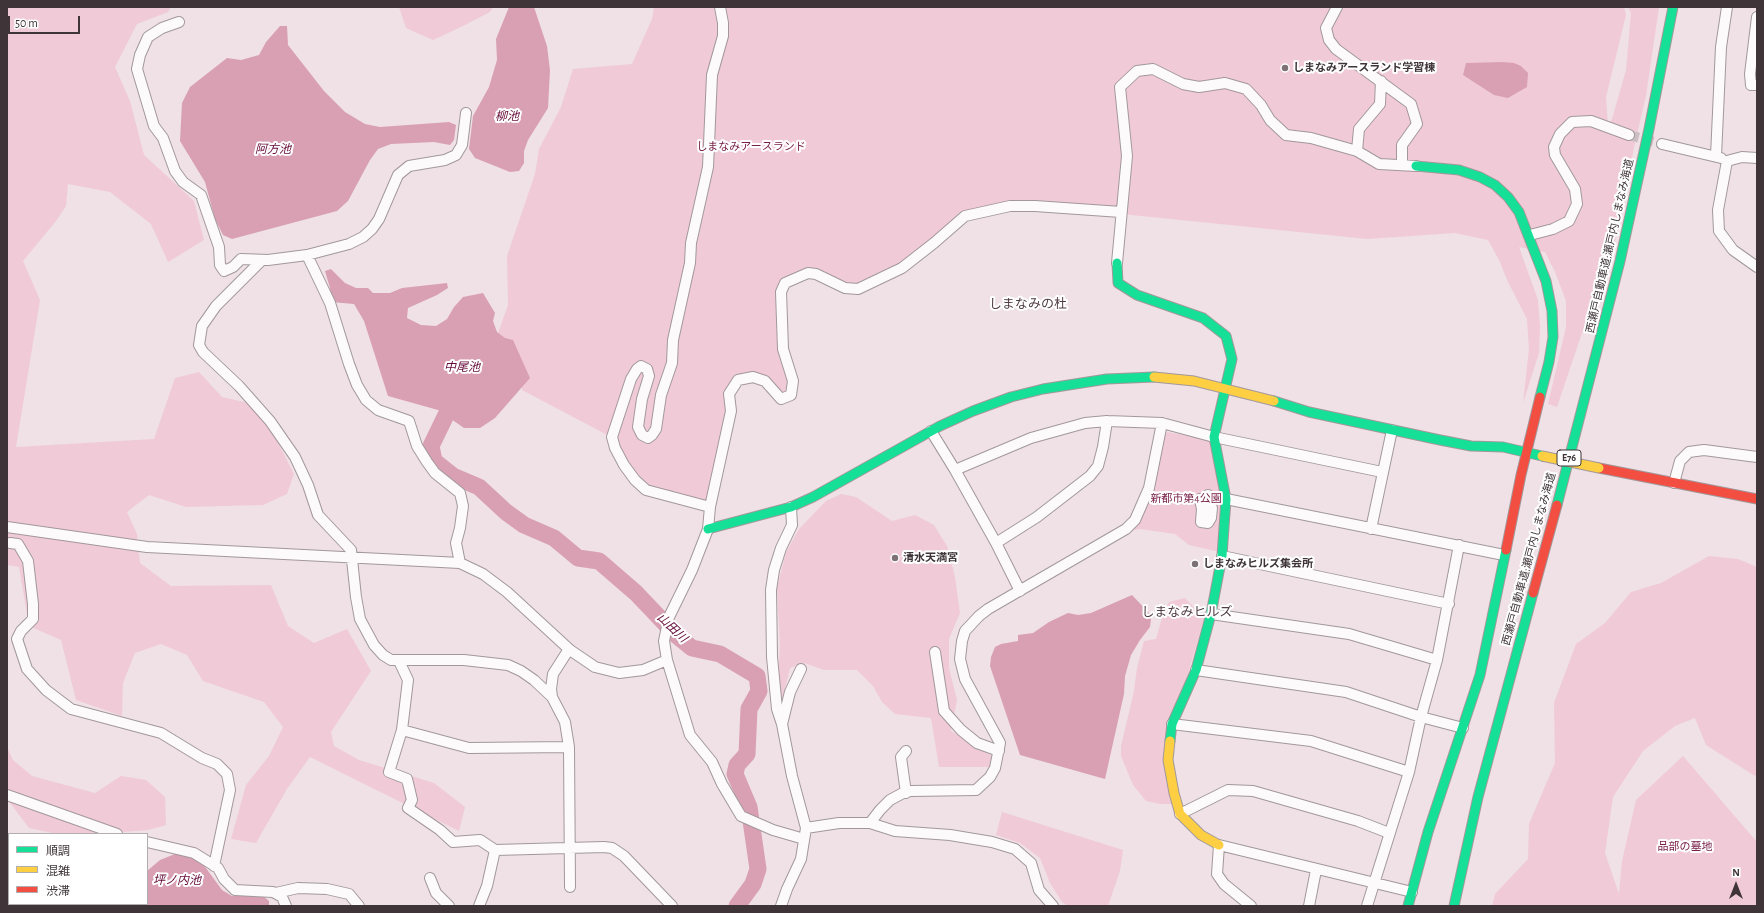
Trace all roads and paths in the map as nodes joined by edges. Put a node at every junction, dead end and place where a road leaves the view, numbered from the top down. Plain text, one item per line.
1 (720, 7) edge
2 (1337, 7) edge
3 (1673, 7) edge
4 (1727, 7) edge
5 (1757, 17) edge
6 (179, 22) dead end
7 (1382, 81) junction
8 (1757, 85) edge
9 (466, 113) dead end
10 (1629, 135) tunnel mouth
11 (1662, 144) tunnel mouth
12 (1357, 151) junction
13 (1716, 156) junction
14 (1757, 158) edge
15 (1727, 161) junction
16 (1402, 164) junction
17 (1416, 166) joint
18 (1121, 212) junction
19 (1530, 235) junction
20 (307, 255) junction
21 (262, 260) junction
22 (1117, 264) joint
23 (1757, 267) edge
24 (1226, 388) junction
25 (1107, 421) junction
26 (1162, 424) junction
27 (1392, 430) junction
28 (931, 431) junction
29 (1214, 437) junction
30 (1526, 452) junction
31 (1757, 458) edge
32 (956, 470) junction
33 (1382, 472) junction
34 (1674, 483) junction
35 (1757, 499) edge
36 (1226, 500) junction
37 (791, 506) junction
38 (710, 507) junction
39 (7, 527) edge
40 (708, 529) junction
41 (1371, 529) junction
42 (10, 543) dead end
43 (996, 543) junction
44 (1459, 545) junction
45 (1504, 555) junction
46 (1222, 556) junction
47 (352, 558) junction
48 (460, 563) junction
49 (1020, 591) junction
50 (1449, 604) junction
51 (1211, 614) junction
52 (569, 649) junction
53 (935, 652) dead end
54 (667, 660) junction
55 (1437, 660) junction
56 (399, 661) junction
57 (801, 669) dead end
58 (1196, 670) junction
59 (552, 697) junction
60 (1421, 717) junction
61 (782, 724) junction
62 (1172, 724) junction
63 (1463, 728) junction
64 (402, 730) junction
65 (569, 748) junction
66 (999, 751) junction
67 (906, 752) dead end
68 (1408, 772) junction
69 (906, 792) junction
70 (7, 795) edge
71 (1180, 814) junction
72 (870, 823) junction
73 (806, 828) junction
74 (114, 833) edge
75 (1388, 833) junction
76 (804, 838) junction
77 (148, 842) edge
78 (1219, 845) junction
79 (570, 849) junction
80 (495, 850) junction
81 (214, 866) junction
82 (1316, 870) junction
83 (430, 878) dead end
84 (1374, 883) junction
85 (570, 887) dead end
86 (1412, 892) junction
87 (276, 893) junction
88 (286, 906) edge
89 (359, 906) edge
90 (449, 906) edge
91 (479, 906) edge
92 (672, 906) edge
93 (781, 906) edge
94 (1053, 906) edge
95 (1251, 906) edge
96 (1309, 906) edge
97 (1367, 906) edge
98 (1408, 906) edge
99 (1454, 906) edge

1 - 38 street
2 - 7 street
3 - 99 main road, 西瀬戸自動車道;瀬戸内しまなみ海道 / E76
4 - 13 street
5 - 8 street
6 - 21 street
7 - 12 street
7 - 16 street
9 - 20 street
10 - 19 street
11 - 13 street
12 - 16 street
12 - 18 street
13 - 15 street
14 - 15 street
15 - 23 street
16 - 17 street
17 - 19 main road
18 - 22 street
18 - 38 street
19 - 30 main road
20 - 21 street
20 - 48 street
21 - 47 street
22 - 24 main road
24 - 27 main road
24 - 28 main road
24 - 29 main road
25 - 26 street
25 - 32 street
25 - 43 street
26 - 29 street
26 - 49 street
27 - 30 main road
27 - 33 street
28 - 32 street
28 - 37 main road
29 - 33 street
29 - 36 main road
30 - 34 main road, bridge
30 - 45 main road
31 - 34 street
32 - 43 street
33 - 41 street
34 - 35 main road
36 - 41 street
36 - 46 main road
37 - 40 main road
37 - 61 street
38 - 40 street
39 - 47 street
40 - 54 street
41 - 44 street
42 - 81 street
43 - 49 street
44 - 45 street
44 - 50 street
45 - 63 main road
46 - 50 street
46 - 51 main road
47 - 48 street
47 - 56 street
48 - 52 street
49 - 66 street
50 - 55 street
51 - 55 street
51 - 58 main road
52 - 54 street
52 - 59 street
53 - 66 street
54 - 76 street
55 - 60 street
56 - 59 street
56 - 64 street
57 - 61 street
58 - 60 street
58 - 62 main road
59 - 65 street
60 - 63 street
60 - 68 street
61 - 73 street
62 - 68 street
62 - 71 main road
63 - 86 main road
64 - 65 street
64 - 80 street
65 - 79 street
66 - 69 street
67 - 69 street
68 - 75 street
69 - 72 street
70 - 74 street
71 - 75 street
71 - 78 main road
72 - 73 street
72 - 94 street
73 - 76 street
75 - 84 street
76 - 93 street
77 - 81 street
78 - 82 street
78 - 95 street
79 - 80 street
79 - 85 street
79 - 92 street
80 - 91 street
81 - 87 street
82 - 84 street
82 - 96 street
83 - 90 street
84 - 86 street
84 - 97 street
86 - 98 main road
87 - 88 street
87 - 89 street

